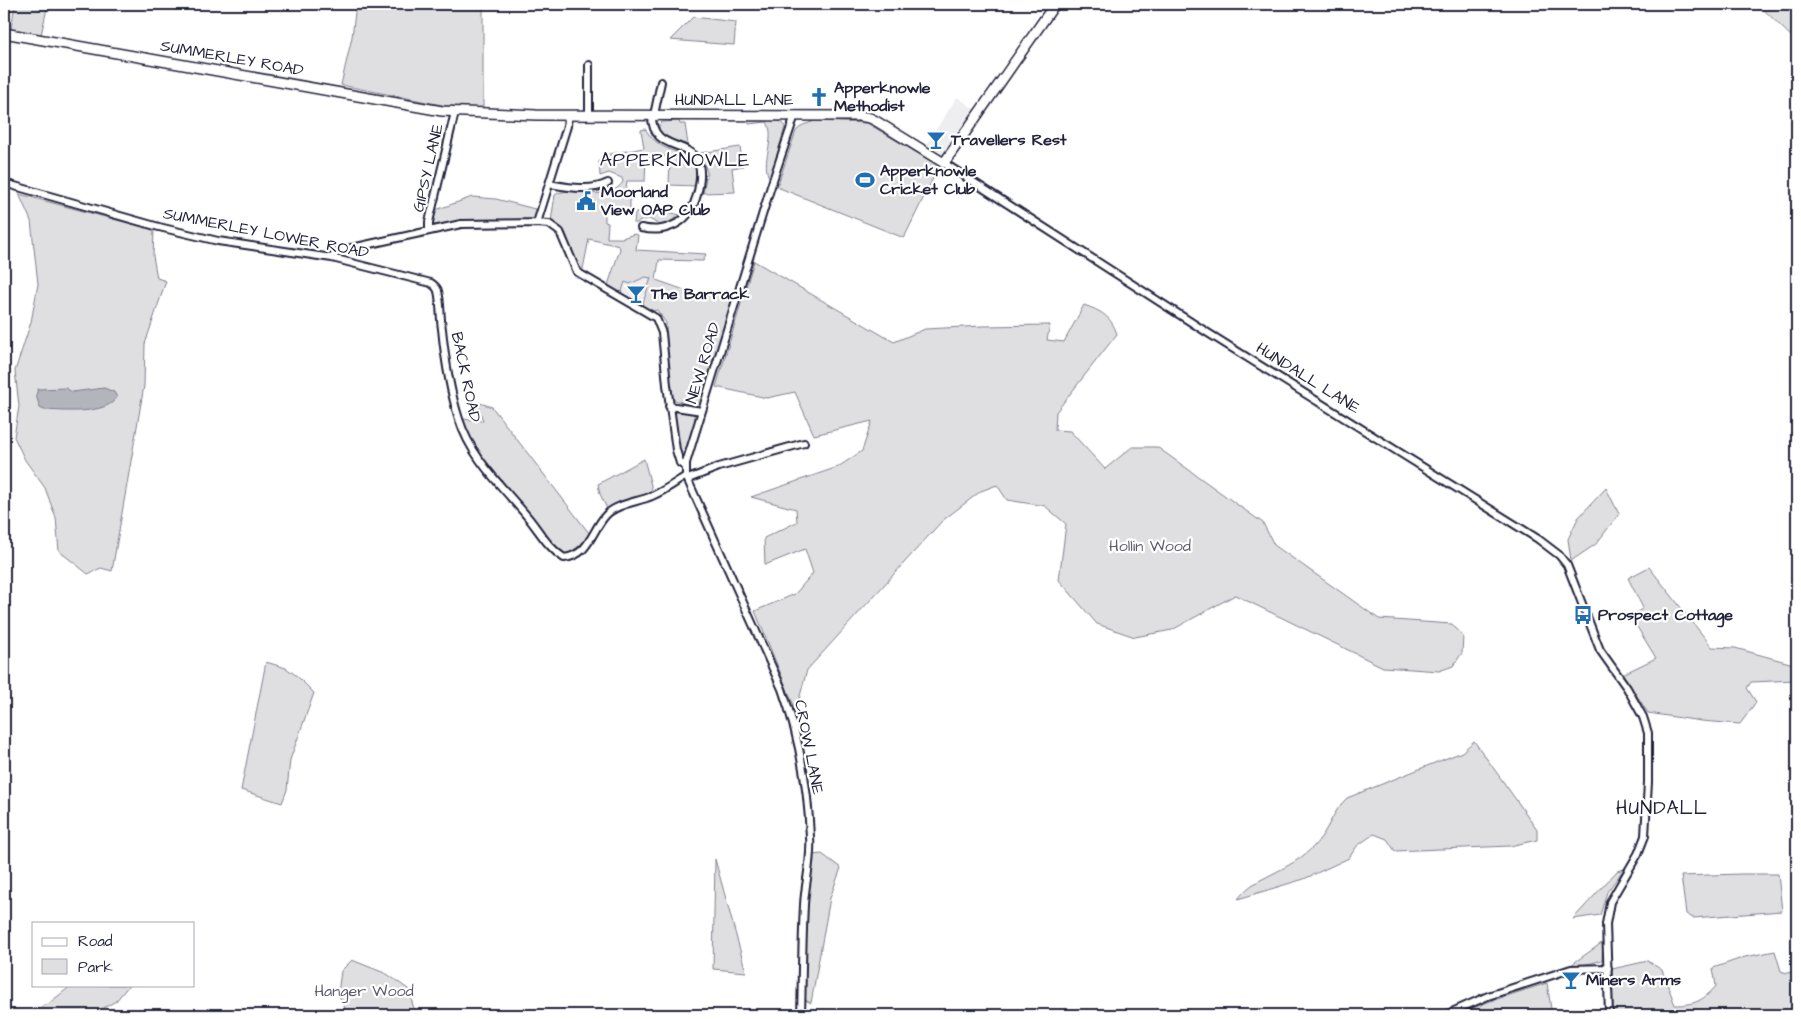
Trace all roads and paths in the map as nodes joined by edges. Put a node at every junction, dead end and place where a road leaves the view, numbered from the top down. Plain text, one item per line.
1 (1055, 4) edge
2 (4, 33) edge
3 (589, 65) dead end
4 (660, 82) dead end
5 (455, 112) junction
6 (568, 115) junction
7 (589, 115) junction
8 (653, 115) junction
9 (795, 115) junction
10 (944, 163) junction
11 (4, 183) edge
12 (608, 183) dead end
13 (549, 184) junction
14 (537, 223) junction
15 (645, 227) dead end
16 (429, 230) junction
17 (332, 258) junction
18 (436, 287) joint
19 (669, 406) junction
20 (702, 412) junction
21 (804, 443) dead end
22 (686, 467) junction
23 (687, 477) junction
24 (1608, 968) junction
25 (801, 1015) edge
26 (1445, 1015) edge
27 (1609, 1015) edge

1 - 10 street
2 - 5 street, SUMMERLEY ROAD
3 - 7 street
4 - 8 street
5 - 6 street, HUNDALL LANE
5 - 16 street, GIPSY LANE
6 - 7 street, HUNDALL LANE
6 - 13 street
7 - 8 street, HUNDALL LANE
8 - 9 street, HUNDALL LANE
8 - 15 street
9 - 10 street, HUNDALL LANE
9 - 20 street, NEW ROAD
10 - 24 street, HUNDALL LANE
11 - 17 street, SUMMERLEY LOWER ROAD
12 - 13 street
13 - 14 street
14 - 16 street
14 - 19 street
16 - 17 street
17 - 18 street, SUMMERLEY LOWER ROAD
18 - 23 street, BACK ROAD
19 - 20 street
19 - 22 street
20 - 22 street, NEW ROAD
21 - 23 street
22 - 23 street, NEW ROAD
23 - 25 street, CROW LANE
24 - 26 street
24 - 27 street, HUNDALL LANE

